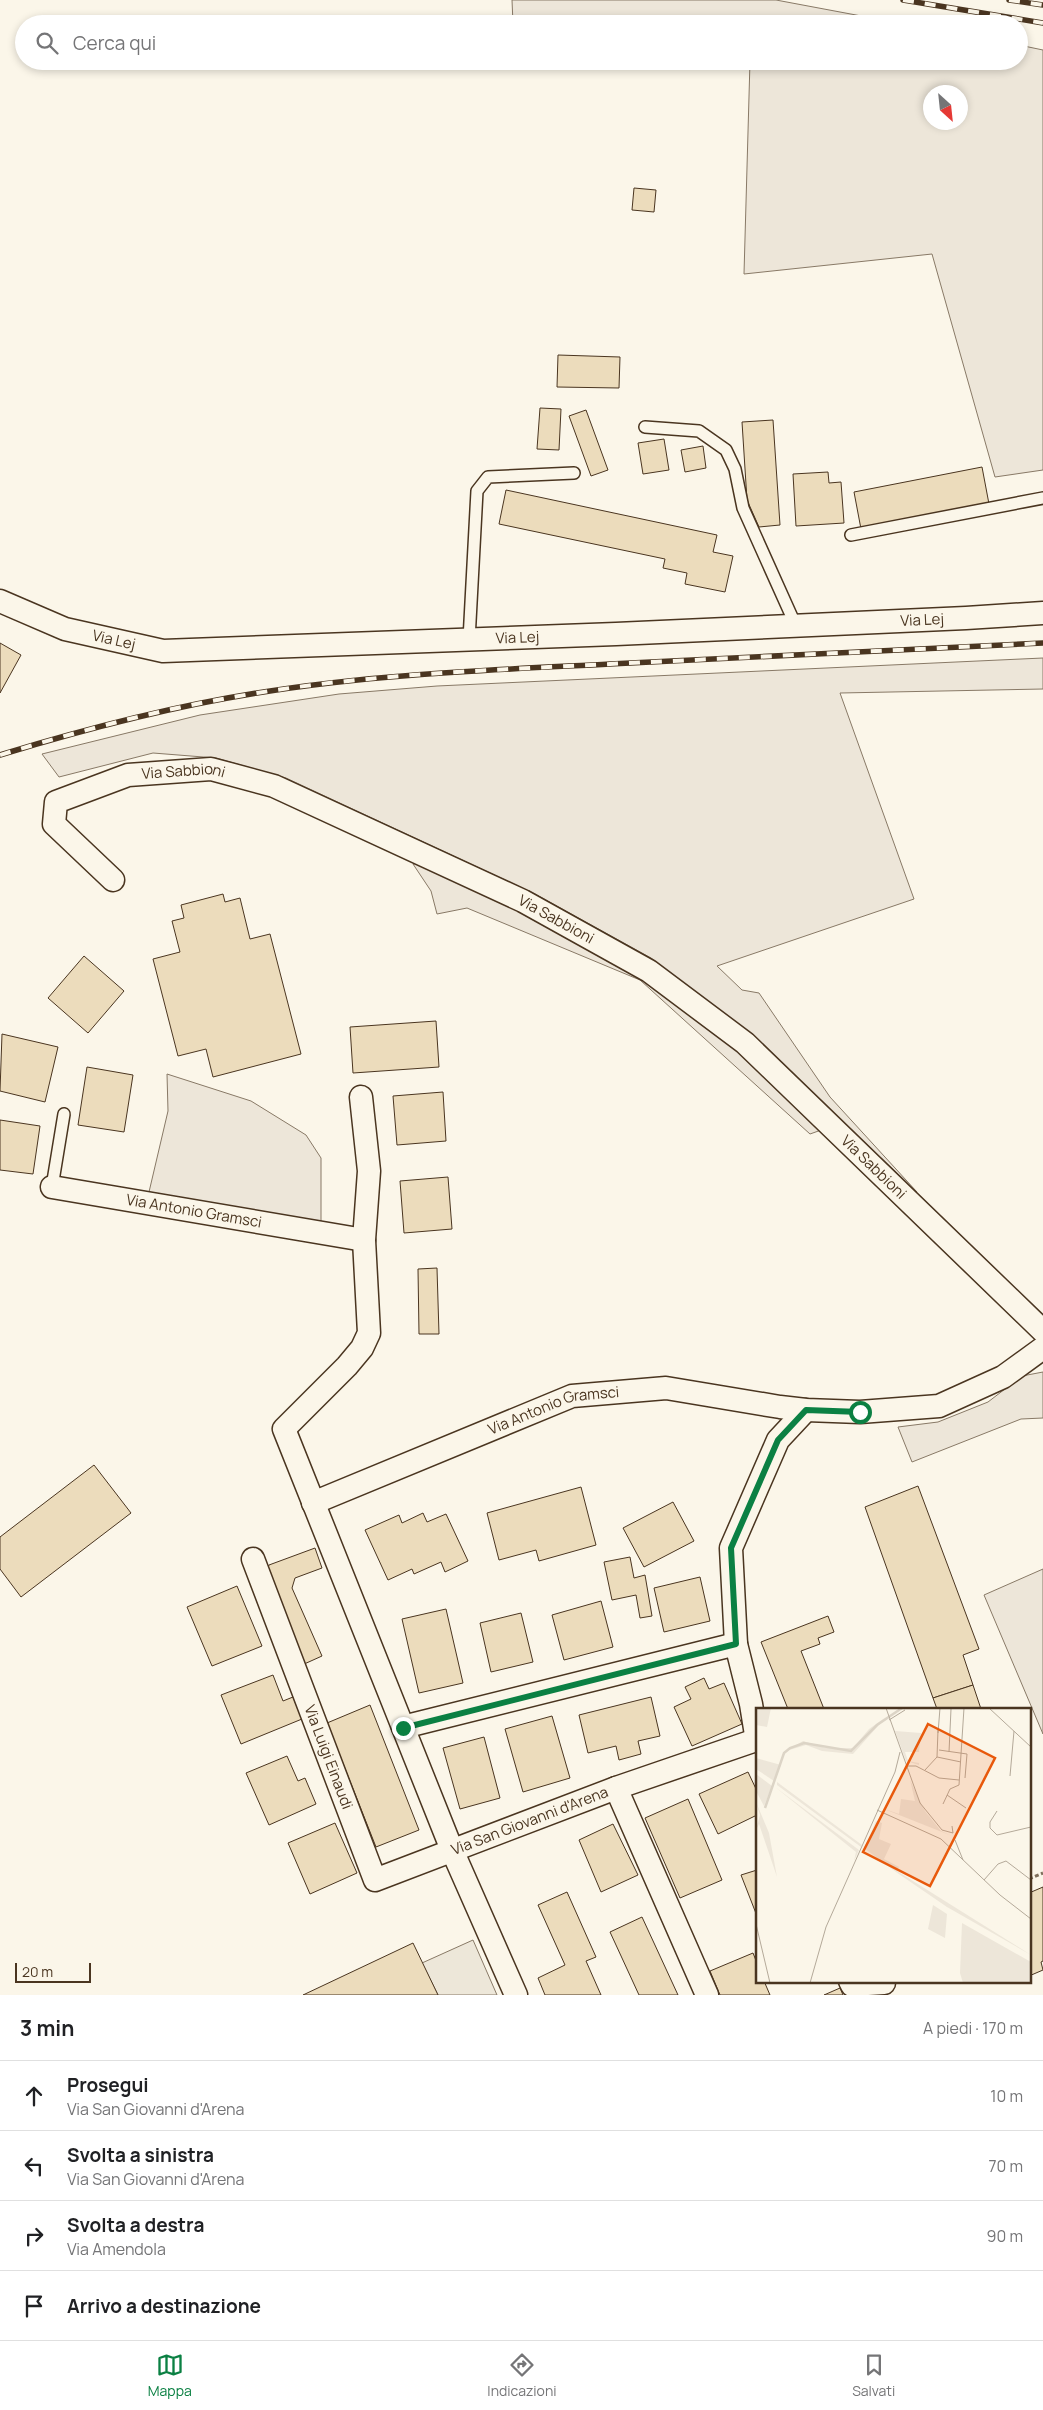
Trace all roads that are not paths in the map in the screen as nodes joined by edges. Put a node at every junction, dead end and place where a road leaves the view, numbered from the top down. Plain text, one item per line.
1 (645, 427) dead end
2 (574, 473) dead end
3 (1043, 498) edge
4 (851, 535) dead end
5 (0, 602) edge
6 (1043, 613) edge
7 (796, 626) junction
8 (469, 640) junction
9 (113, 880) dead end
10 (361, 1097) dead end
11 (64, 1114) dead end
12 (52, 1187) joint
13 (364, 1240) junction
14 (1043, 1331) edge
15 (1043, 1348) edge
16 (806, 1410) junction
17 (313, 1502) junction
18 (253, 1559) dead end
19 (736, 1644) junction
20 (403, 1728) junction
21 (756, 1740) edge
22 (616, 1788) junction
23 (452, 1850) junction
24 (850, 1982) edge
25 (886, 1987) edge
26 (516, 1995) edge
27 (707, 1995) edge

1 - 7 lane
2 - 8 lane
3 - 4 lane
5 - 8 street, Via Lej
6 - 7 street, Via Lej
7 - 8 street, Via Lej
9 - 14 street, Via Sabbioni
10 - 13 street
11 - 12 lane
12 - 13 street, Via Antonio Gramsci
13 - 17 street
15 - 16 street
16 - 17 street, Via Antonio Gramsci
16 - 19 street, Via San Giovanni d'Arena
17 - 20 street
18 - 23 street, Via Luigi Einaudi
19 - 20 street
19 - 21 street, Via San Giovanni d'Arena
20 - 23 street
21 - 22 street, Via San Giovanni d'Arena
22 - 23 street, Via San Giovanni d'Arena
22 - 27 street, Via San Giovanni d'Arena
23 - 26 street, Via San Giovanni d'Arena
24 - 25 street

